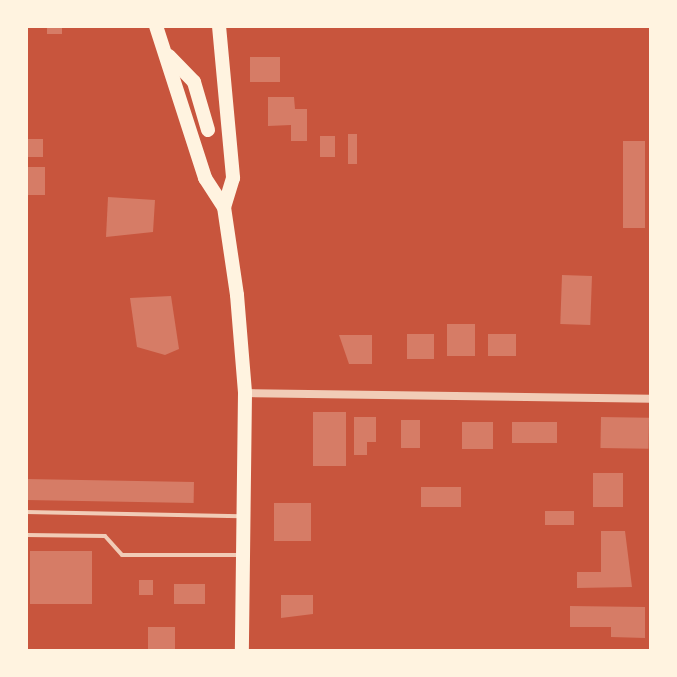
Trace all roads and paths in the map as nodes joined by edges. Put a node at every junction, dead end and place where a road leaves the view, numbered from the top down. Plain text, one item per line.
1 (156, 26) edge
2 (219, 26) edge
3 (227, 129) junction
4 (201, 130) junction
5 (224, 207) junction
6 (245, 393) junction
7 (651, 399) edge
8 (26, 512) edge
9 (243, 516) junction
10 (26, 535) edge
11 (243, 555) junction
12 (242, 651) edge

1 - 4 main road
2 - 3 main road
3 - 4 main road
3 - 5 main road
4 - 5 main road
5 - 6 main road
6 - 7 street
6 - 9 main road
8 - 9 lane
9 - 11 main road
10 - 11 lane
11 - 12 main road

